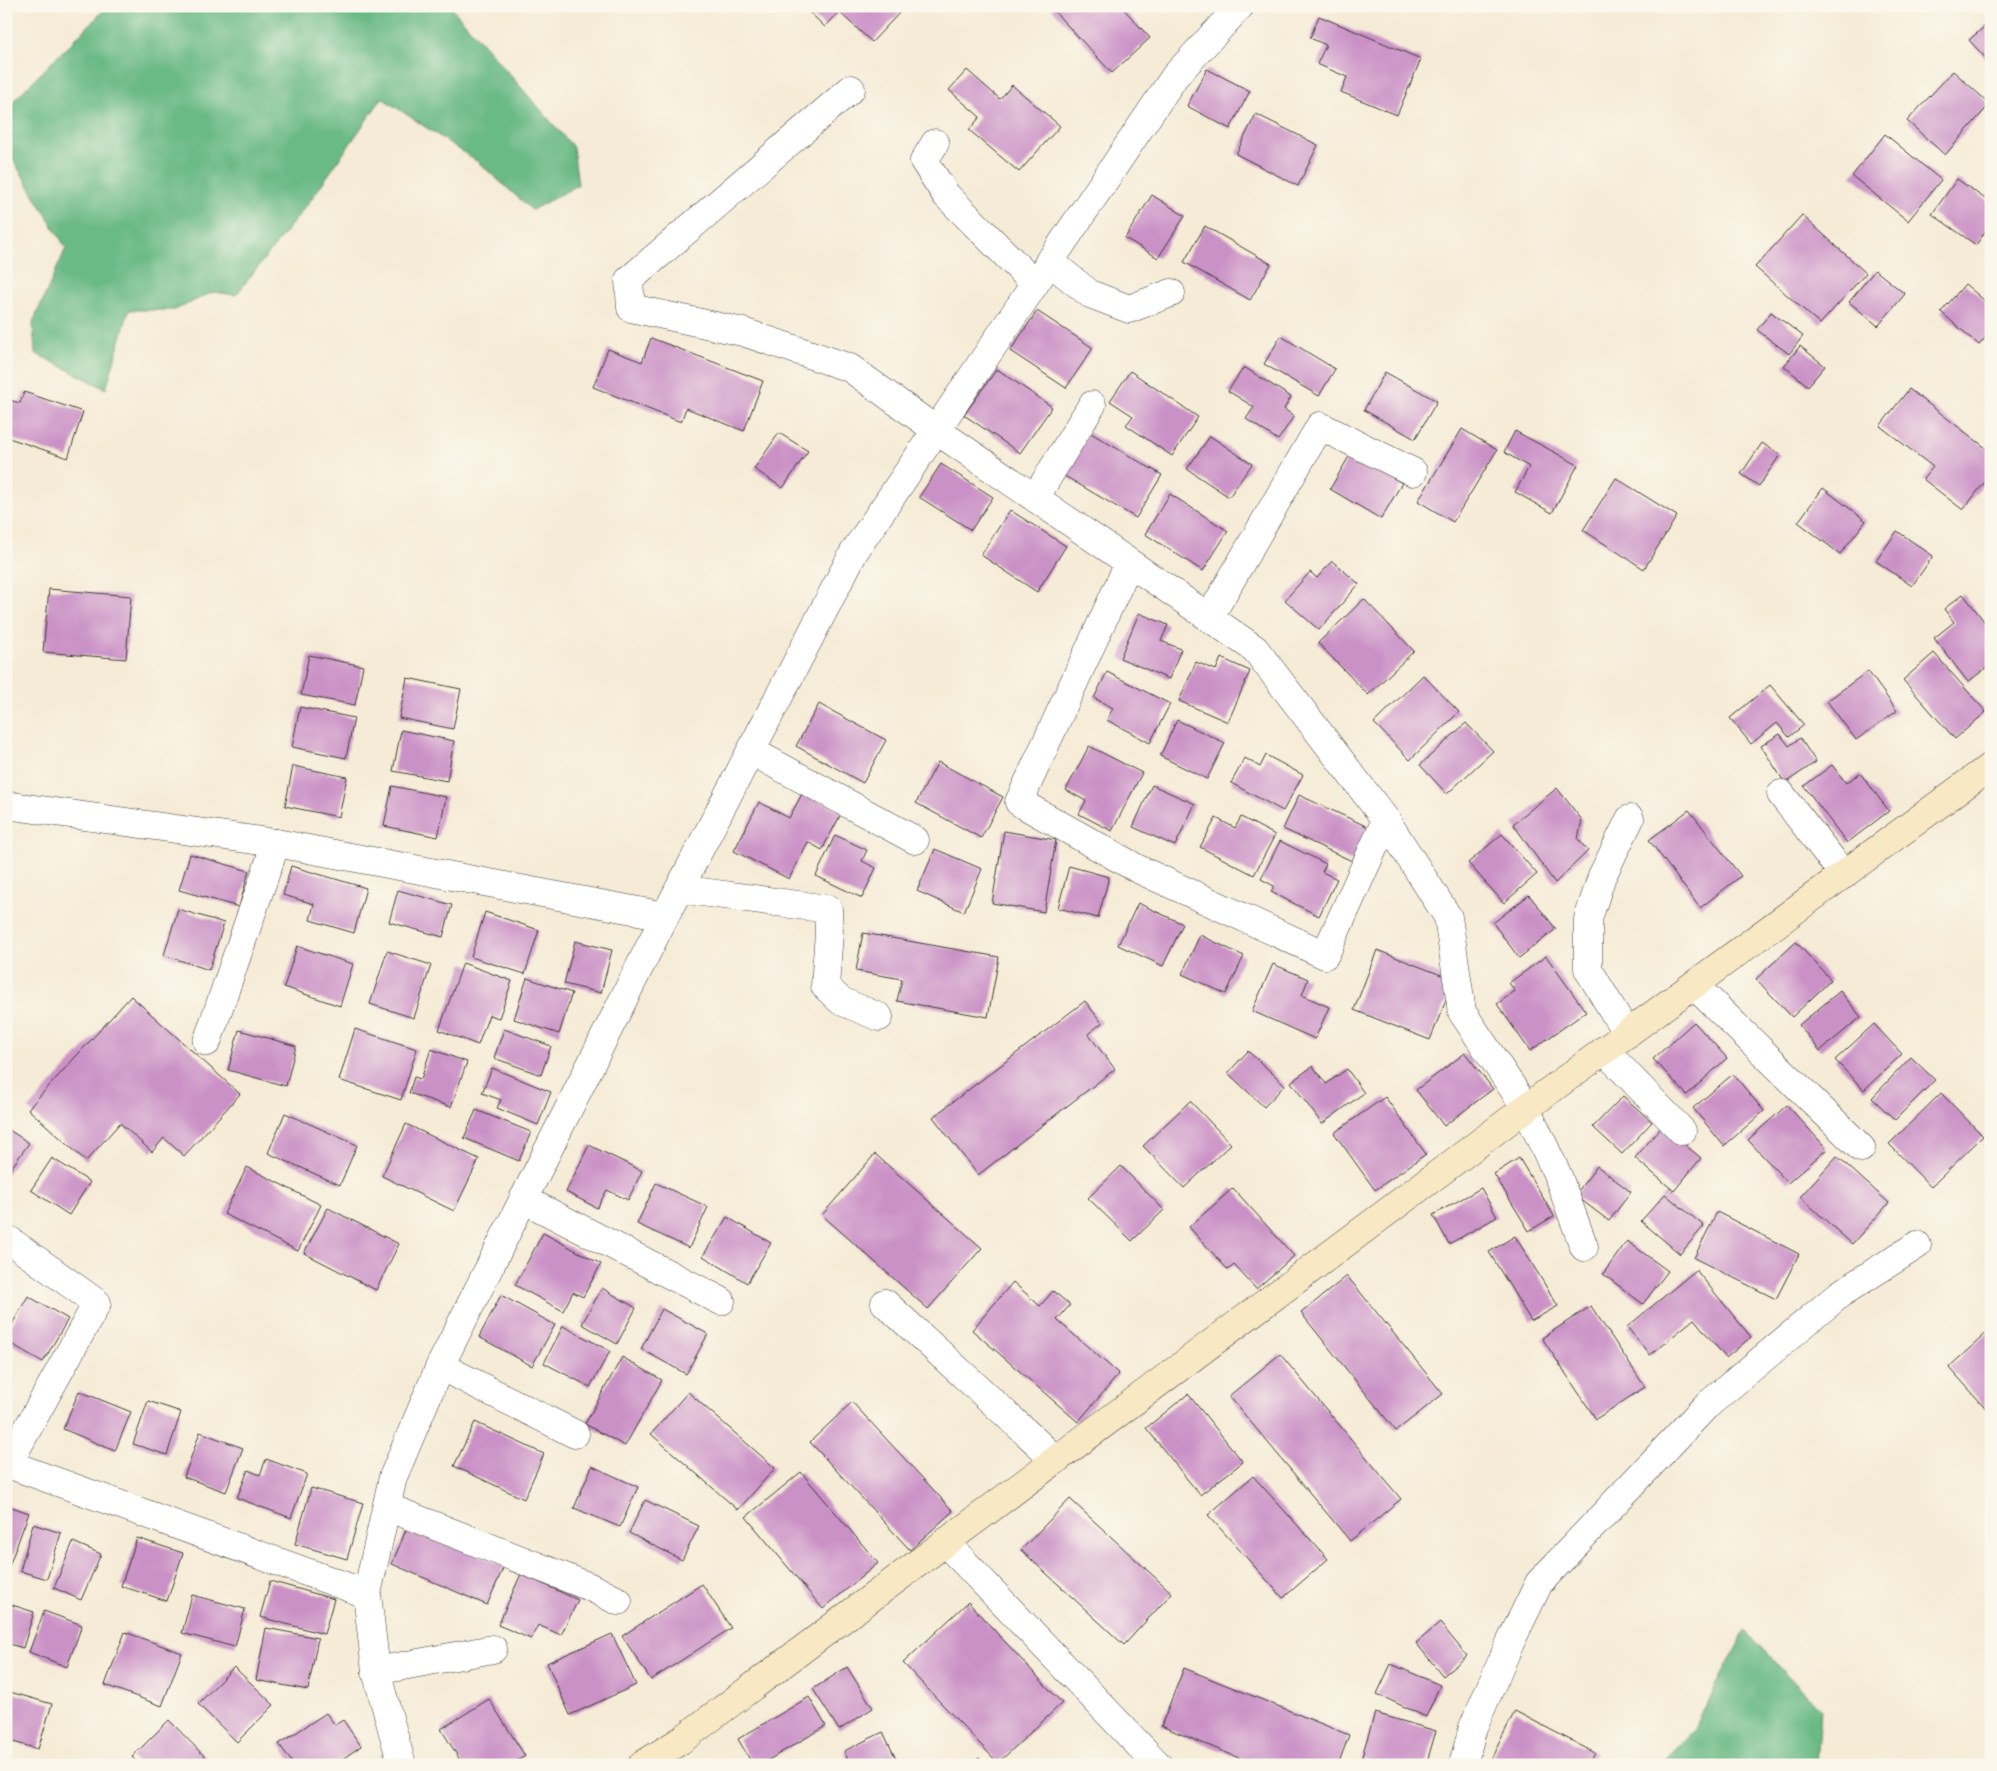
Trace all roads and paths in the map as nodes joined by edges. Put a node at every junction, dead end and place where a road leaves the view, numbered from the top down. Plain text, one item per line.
1 (1240, 6) edge
2 (851, 89) dead end
3 (935, 144) dead end
4 (1049, 261) junction
5 (1034, 283) junction
6 (1171, 293) dead end
7 (1092, 405) dead end
8 (936, 430) junction
9 (1413, 472) dead end
10 (1035, 498) junction
11 (1129, 563) junction
12 (1209, 618) junction
13 (751, 751) junction
14 (1991, 766) edge
15 (1781, 794) dead end
16 (6, 805) edge
17 (1630, 819) dead end
18 (1386, 820) junction
19 (915, 840) dead end
20 (276, 843) junction
21 (1844, 875) junction
22 (679, 889) junction
23 (665, 916) junction
24 (1694, 985) junction
25 (879, 1017) dead end
26 (1627, 1034) junction
27 (207, 1042) dead end
28 (1604, 1050) junction
29 (1526, 1108) junction
30 (1682, 1130) dead end
31 (1861, 1148) dead end
32 (524, 1200) junction
33 (6, 1238) edge
34 (1916, 1245) dead end
35 (1584, 1247) dead end
36 (721, 1301) dead end
37 (885, 1304) dead end
38 (440, 1366) junction
39 (575, 1434) dead end
40 (1056, 1460) junction
41 (7, 1463) edge
42 (387, 1507) junction
43 (945, 1542) junction
44 (367, 1594) junction
45 (618, 1601) dead end
46 (493, 1649) dead end
47 (376, 1671) junction
48 (402, 1765) edge
49 (642, 1765) edge
50 (1158, 1765) edge
51 (1463, 1765) edge

1 - 4 street
2 - 8 street
3 - 5 street
4 - 5 street
4 - 6 street
5 - 8 street
7 - 10 street
8 - 10 street
8 - 13 street
9 - 12 street
10 - 11 street
11 - 12 street
11 - 18 street
12 - 18 street
13 - 19 street
13 - 22 street
14 - 21 street
15 - 21 street
16 - 20 street
17 - 26 street
18 - 29 street
20 - 23 street
20 - 27 street
21 - 24 street
22 - 23 street
22 - 25 street
23 - 32 street
24 - 26 street
24 - 31 street
26 - 28 street
28 - 29 street
28 - 30 street
29 - 35 street
29 - 40 street
32 - 36 street
32 - 38 street
33 - 41 street
34 - 51 street
37 - 40 street
38 - 39 street
38 - 42 street
40 - 43 street
41 - 44 street
42 - 44 street
42 - 45 street
43 - 49 street
43 - 50 street
44 - 47 street
46 - 47 street
47 - 48 street

